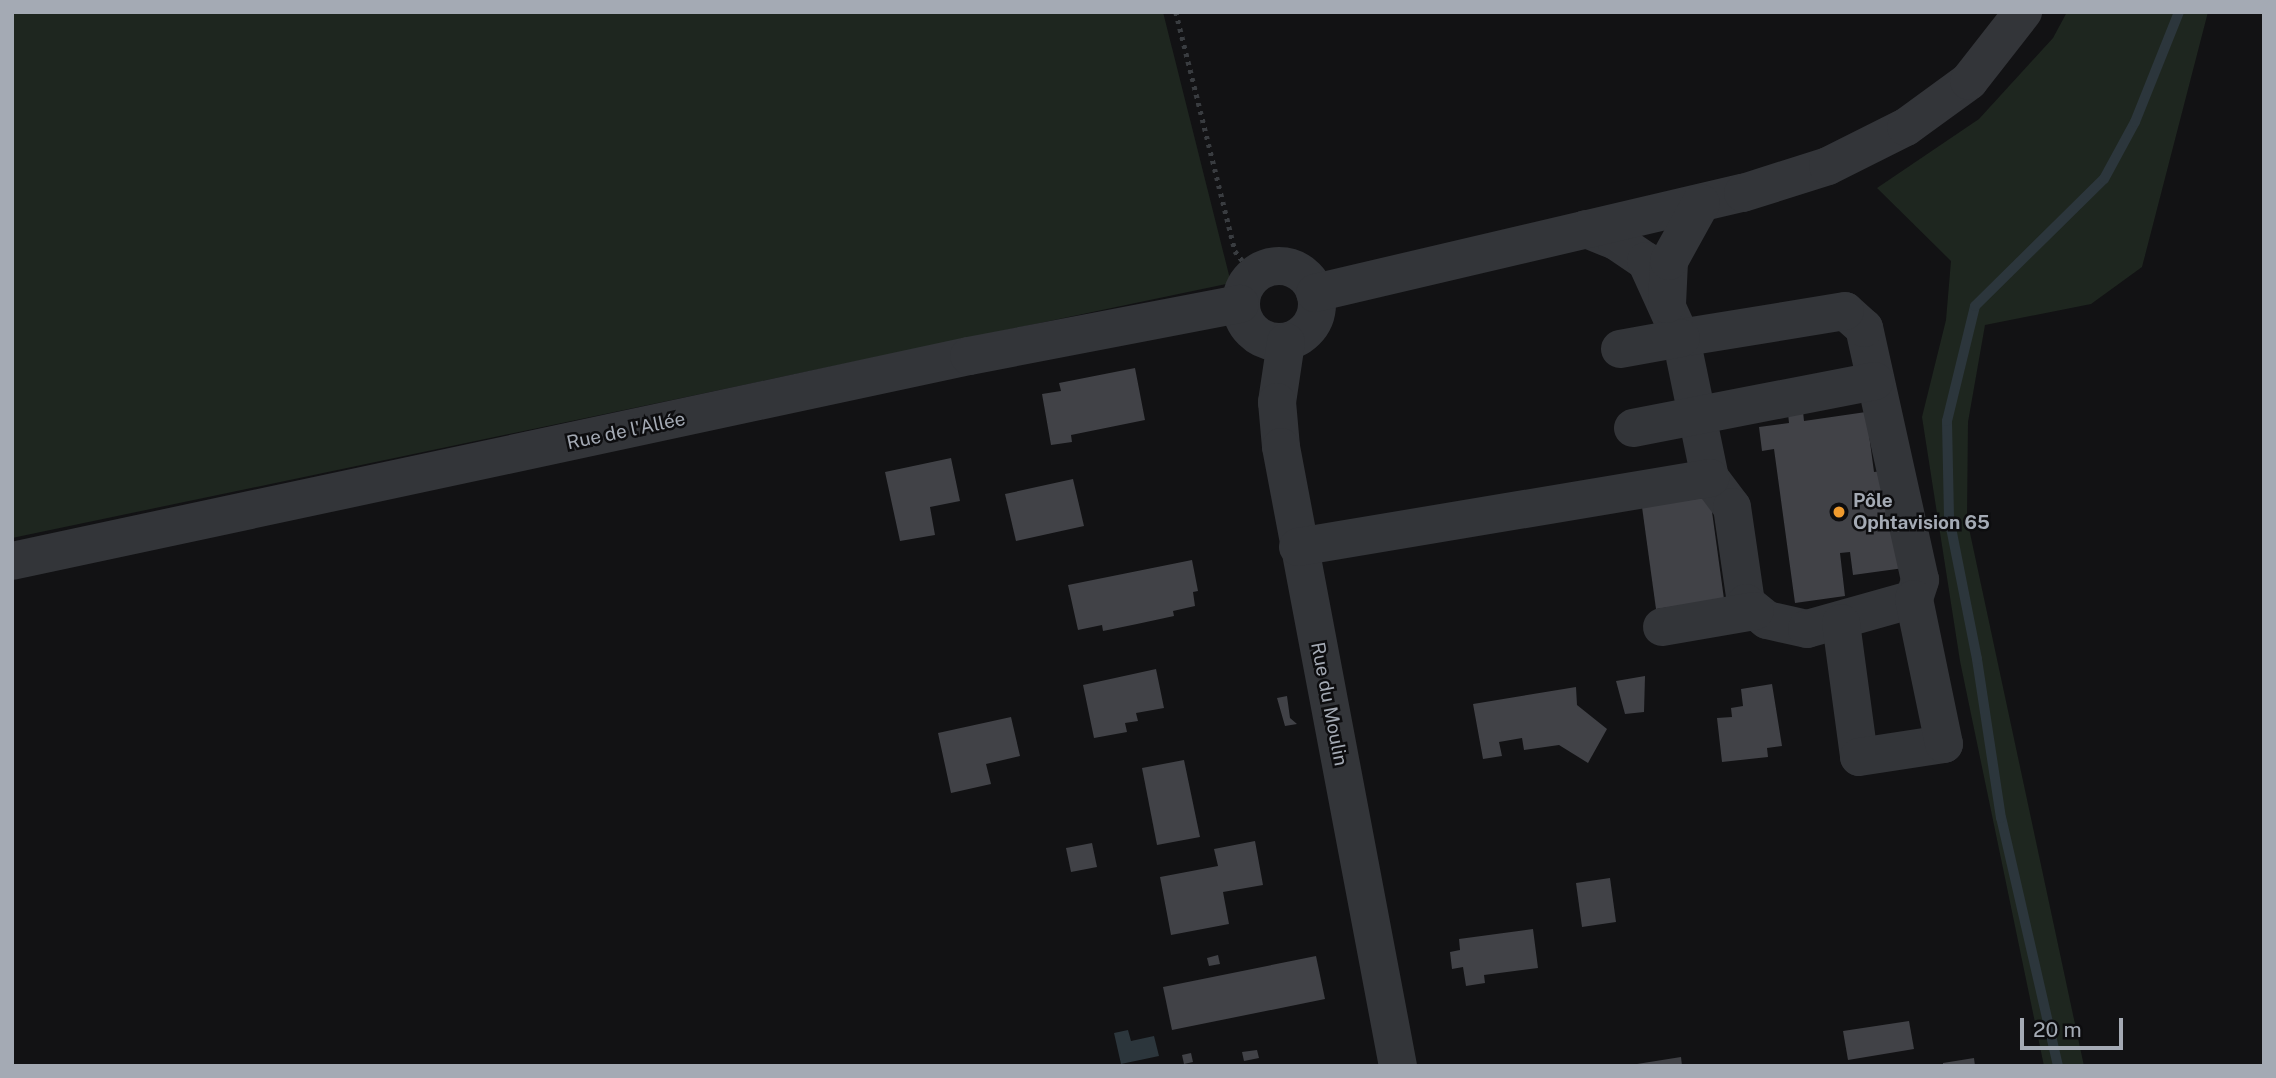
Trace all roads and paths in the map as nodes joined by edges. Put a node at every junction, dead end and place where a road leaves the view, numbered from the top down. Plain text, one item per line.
1 (1176, 12) edge
2 (2023, 12) edge
3 (1701, 203) junction
4 (1586, 229) junction
5 (1247, 290) junction
6 (1315, 292) junction
7 (1674, 324) junction
8 (1286, 342) junction
9 (1620, 349) dead end
10 (1874, 381) junction
11 (1697, 414) junction
12 (1633, 428) dead end
13 (1710, 478) junction
14 (1298, 547) junction
15 (12, 561) edge
16 (1914, 599) junction
17 (1755, 611) junction
18 (1841, 622) junction
19 (1662, 627) dead end
20 (1398, 1066) edge

1 - 5 path
2 - 3 street
3 - 4 street
3 - 7 street
4 - 6 street
4 - 7 street
5 - 6 street
5 - 8 street
5 - 15 street, Rue de l'Allée
6 - 8 street
7 - 9 street
7 - 10 street
7 - 11 street
8 - 14 street, Rue du Moulin
10 - 11 street
10 - 16 street
11 - 12 street
11 - 13 street
13 - 14 street
13 - 17 street
14 - 20 street, Rue du Moulin
16 - 18 street
16 - 18 street
17 - 18 street
17 - 19 street

